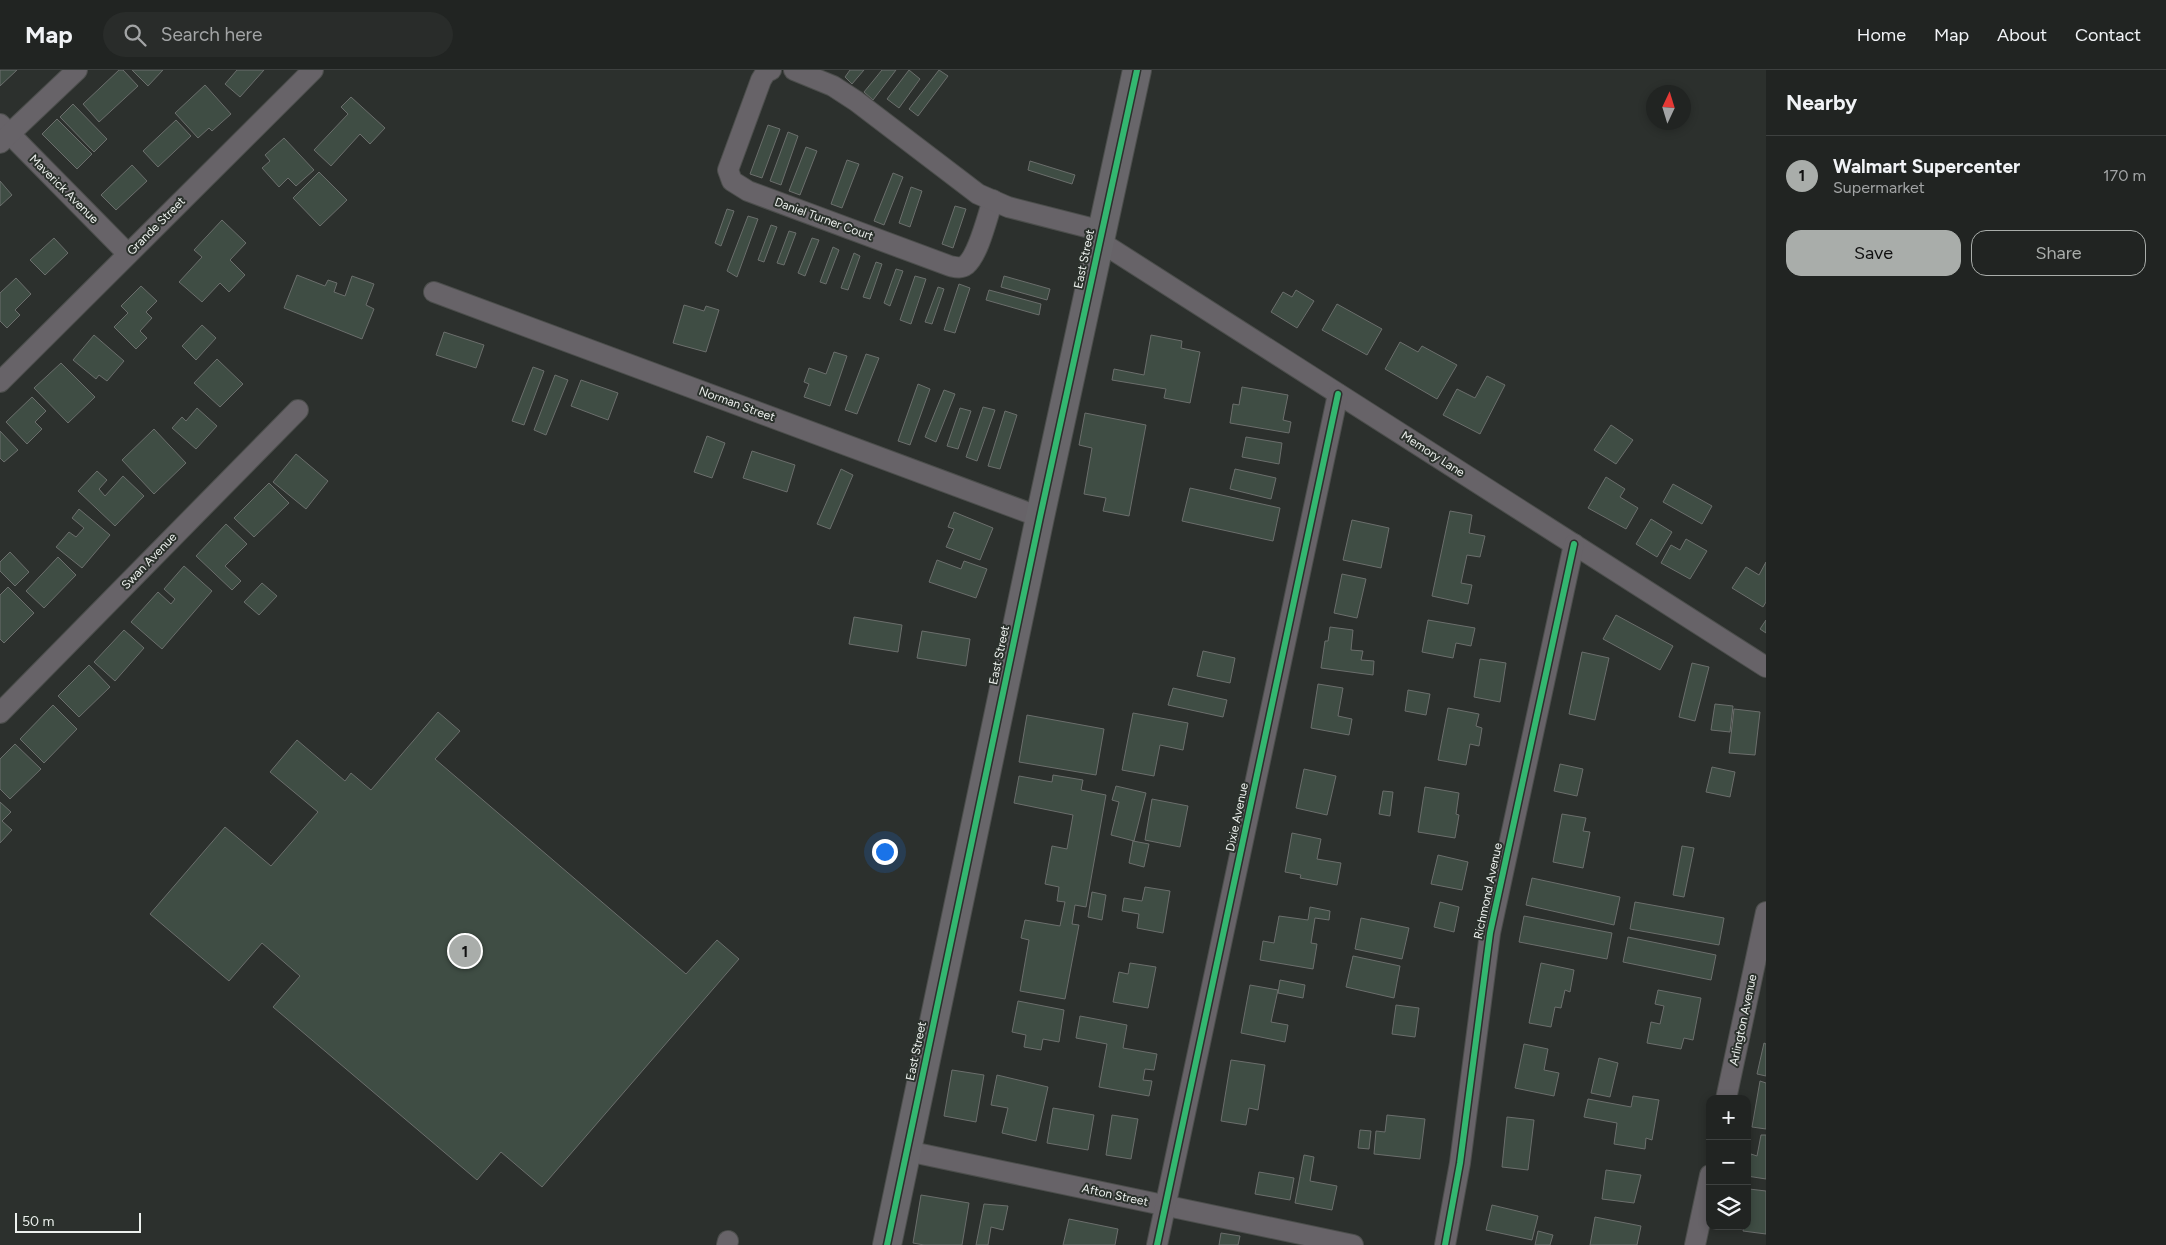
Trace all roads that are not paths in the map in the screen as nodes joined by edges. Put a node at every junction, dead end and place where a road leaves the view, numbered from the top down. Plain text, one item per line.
1 (77, 70) edge
2 (313, 70) edge
3 (771, 70) edge
4 (794, 70) edge
5 (1137, 70) edge
6 (3, 134) edge
7 (993, 200) junction
8 (1101, 236) junction
9 (128, 254) junction
10 (434, 292) dead end
11 (0, 382) edge
12 (1338, 394) junction
13 (298, 410) dead end
14 (1040, 517) junction
15 (1574, 544) junction
16 (1766, 667) edge
17 (0, 714) edge
18 (1766, 912) edge
19 (1727, 1095) edge
20 (907, 1151) junction
21 (1708, 1185) edge
22 (1166, 1205) junction
23 (887, 1245) edge
24 (1157, 1245) edge
25 (1353, 1245) edge
26 (1445, 1245) edge
27 (1695, 1245) edge

1 - 6 street
2 - 9 street, Grande Street
3 - 7 street, Daniel Turner Court
4 - 7 street
5 - 8 street, East Street
6 - 9 street, Maverick Avenue
7 - 8 street
8 - 12 street, Memory Lane
8 - 14 street, East Street
9 - 11 street, Grande Street
10 - 14 street, Norman Street
12 - 15 street, Memory Lane
12 - 22 street, Dixie Avenue
13 - 17 street, Swan Avenue
14 - 20 street, East Street
15 - 16 street, Memory Lane
15 - 26 street, Richmond Avenue
18 - 19 street, Arlington Avenue
20 - 22 street, Afton Street
20 - 23 street, East Street
21 - 27 street
22 - 24 street, Dixie Avenue
22 - 25 street, Afton Street

